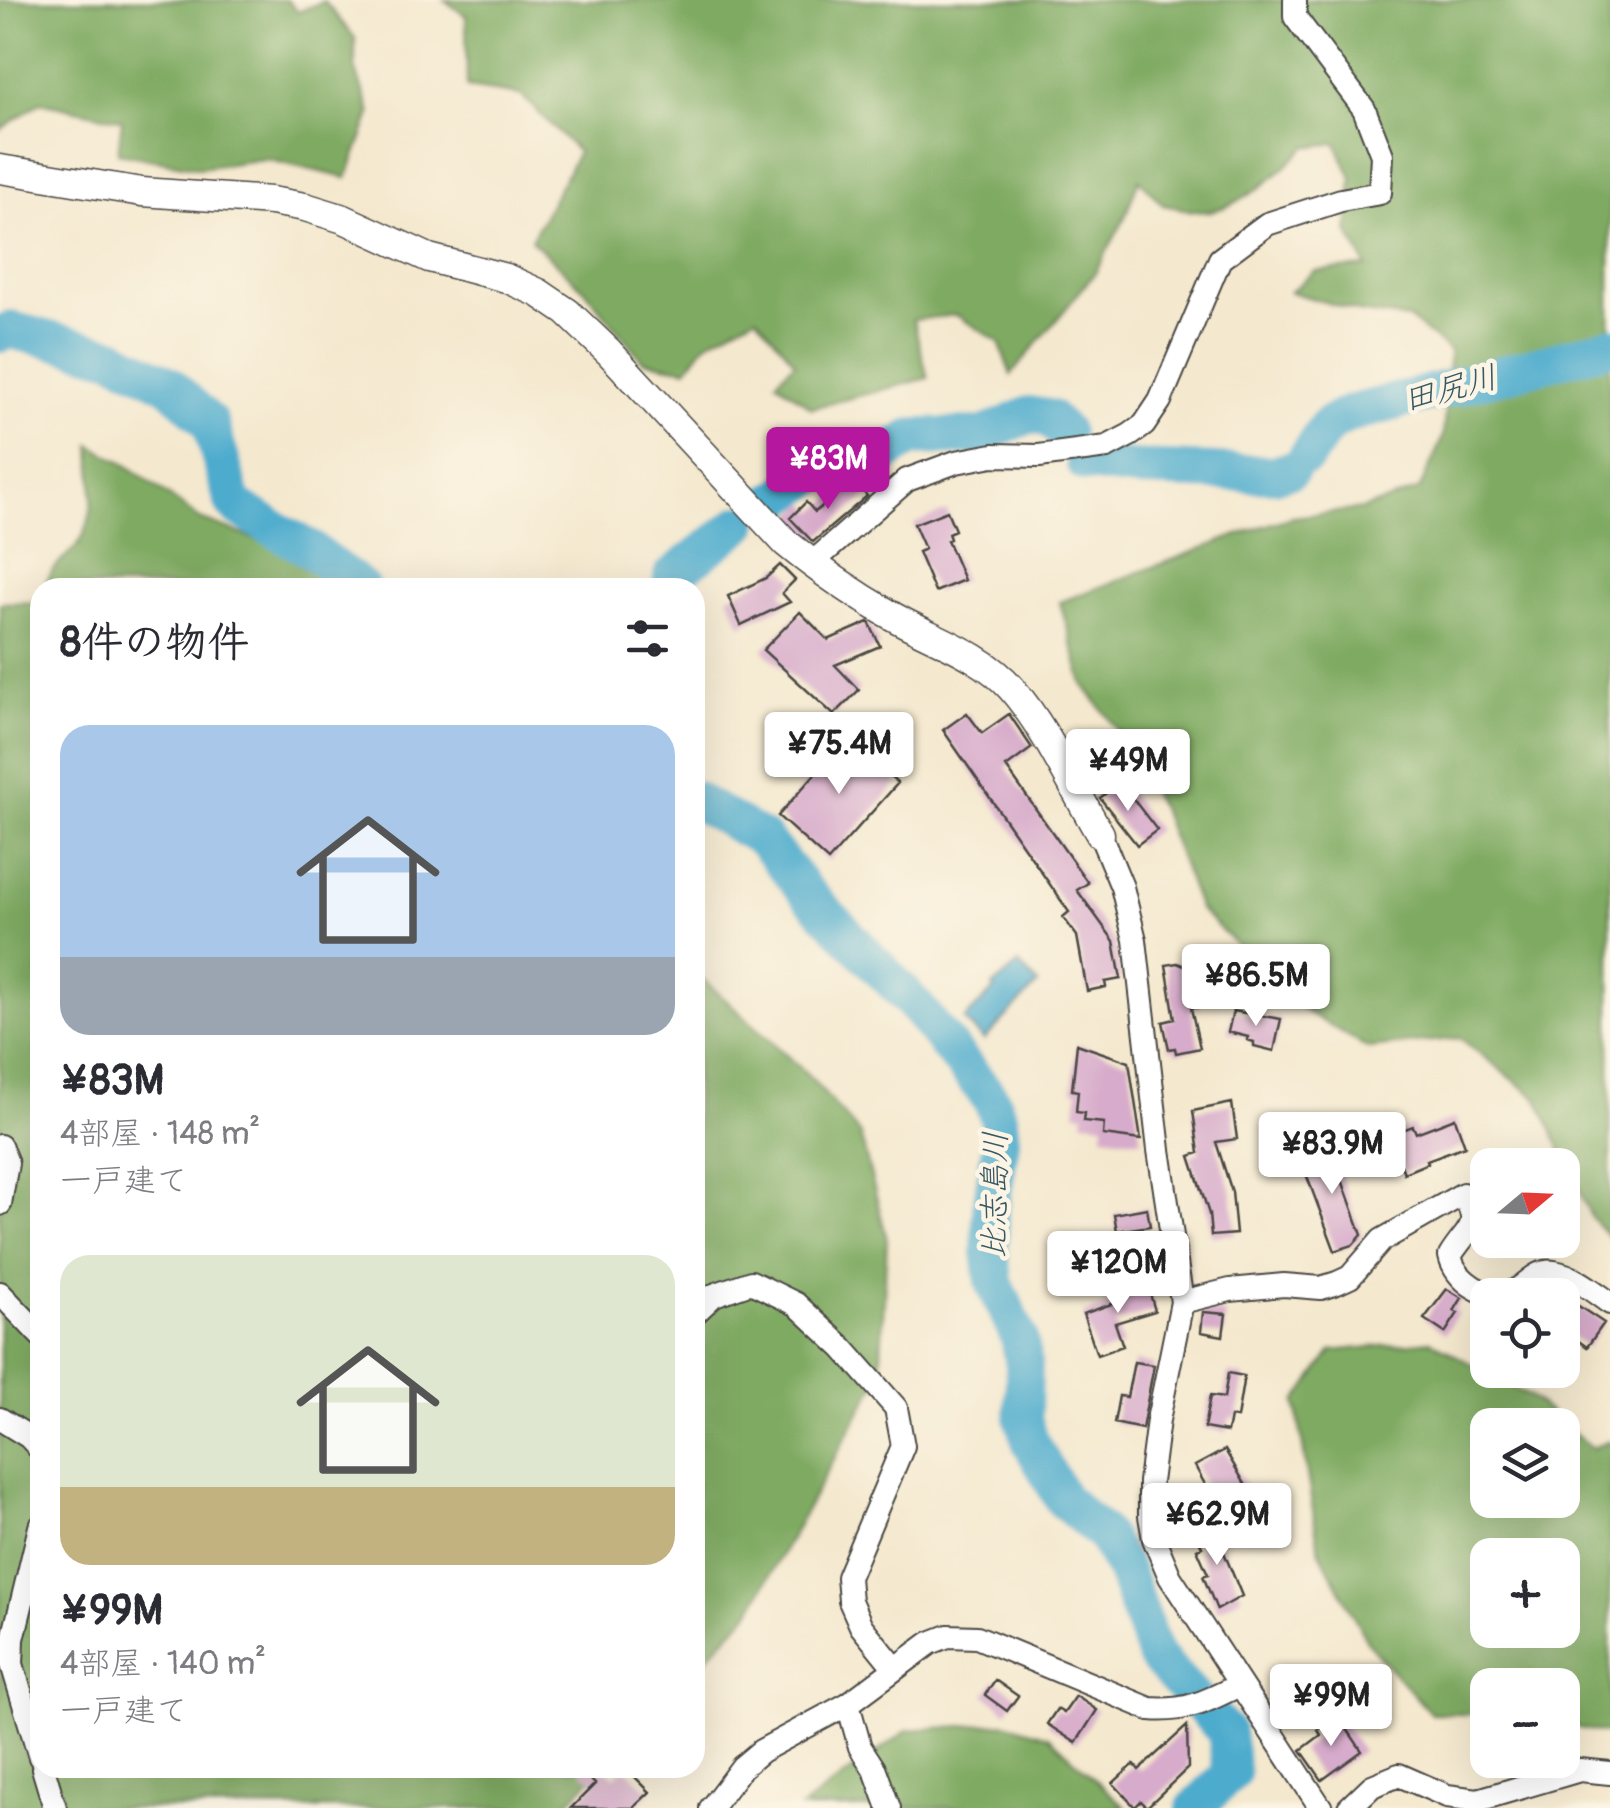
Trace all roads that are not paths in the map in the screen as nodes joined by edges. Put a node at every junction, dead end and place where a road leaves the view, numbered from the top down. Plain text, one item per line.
1 (1295, 0) edge
2 (0, 169) edge
3 (811, 564) junction
4 (1100, 834) joint
5 (0, 1146) edge
6 (0, 1204) edge
7 (0, 1292) edge
8 (1182, 1302) junction
9 (1610, 1303) edge
10 (705, 1304) edge
11 (30, 1324) edge
12 (0, 1419) edge
13 (30, 1438) edge
14 (30, 1568) edge
15 (895, 1668) junction
16 (1230, 1689) junction
17 (848, 1704) junction
18 (30, 1723) edge
19 (1610, 1773) edge
20 (46, 1778) edge
21 (55, 1808) edge
22 (710, 1808) edge
23 (889, 1808) edge
24 (1321, 1808) edge
25 (1349, 1808) edge

1 - 3 street
2 - 3 street
3 - 4 street
4 - 8 street
5 - 6 street
7 - 11 street
8 - 9 street
8 - 16 street
10 - 15 street
12 - 13 street
14 - 18 street
15 - 16 street
15 - 17 street
16 - 24 street
17 - 22 street
17 - 23 street
19 - 25 street
20 - 21 street

